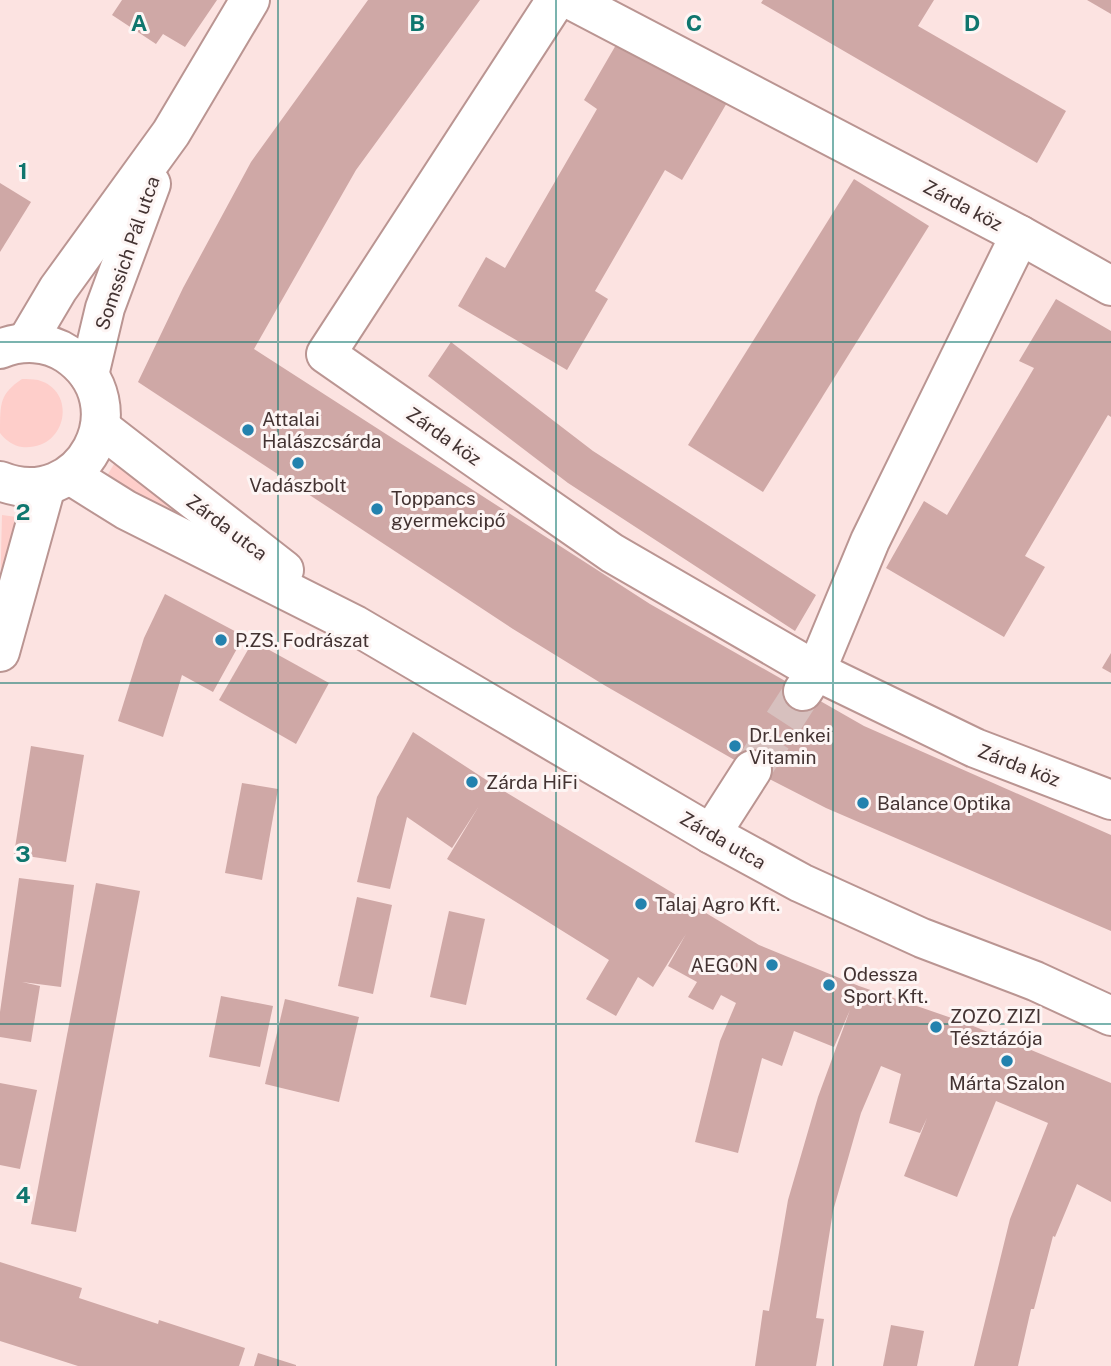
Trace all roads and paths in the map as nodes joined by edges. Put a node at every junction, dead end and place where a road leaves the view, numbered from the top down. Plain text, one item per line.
1 (250, 0) edge
2 (556, 0) edge
3 (570, 0) edge
4 (171, 133) junction
5 (1020, 235) junction
6 (1111, 286) edge
7 (13, 346) edge
8 (89, 375) junction
9 (100, 427) junction
10 (58, 480) junction
11 (0, 481) edge
12 (355, 625) junction
13 (0, 652) edge
14 (809, 681) junction
15 (752, 770) tunnel mouth
16 (1111, 800) edge
17 (711, 834) junction
18 (1111, 1016) edge

1 - 4 street, Somssich Pál utca
2 - 14 street, Zárda köz
3 - 5 street, Zárda köz
4 - 7 street, Somssich Pál utca
4 - 8 street, Somssich Pál utca
5 - 6 street, Zárda köz
5 - 14 street, Zárda köz
7 - 8 street
8 - 9 street
9 - 10 street
9 - 12 street, Zárda utca
10 - 11 street
10 - 12 street, Zárda utca
10 - 13 street
12 - 17 street, Zárda utca
14 - 16 street, Zárda köz
15 - 17 street
17 - 18 street, Zárda utca

